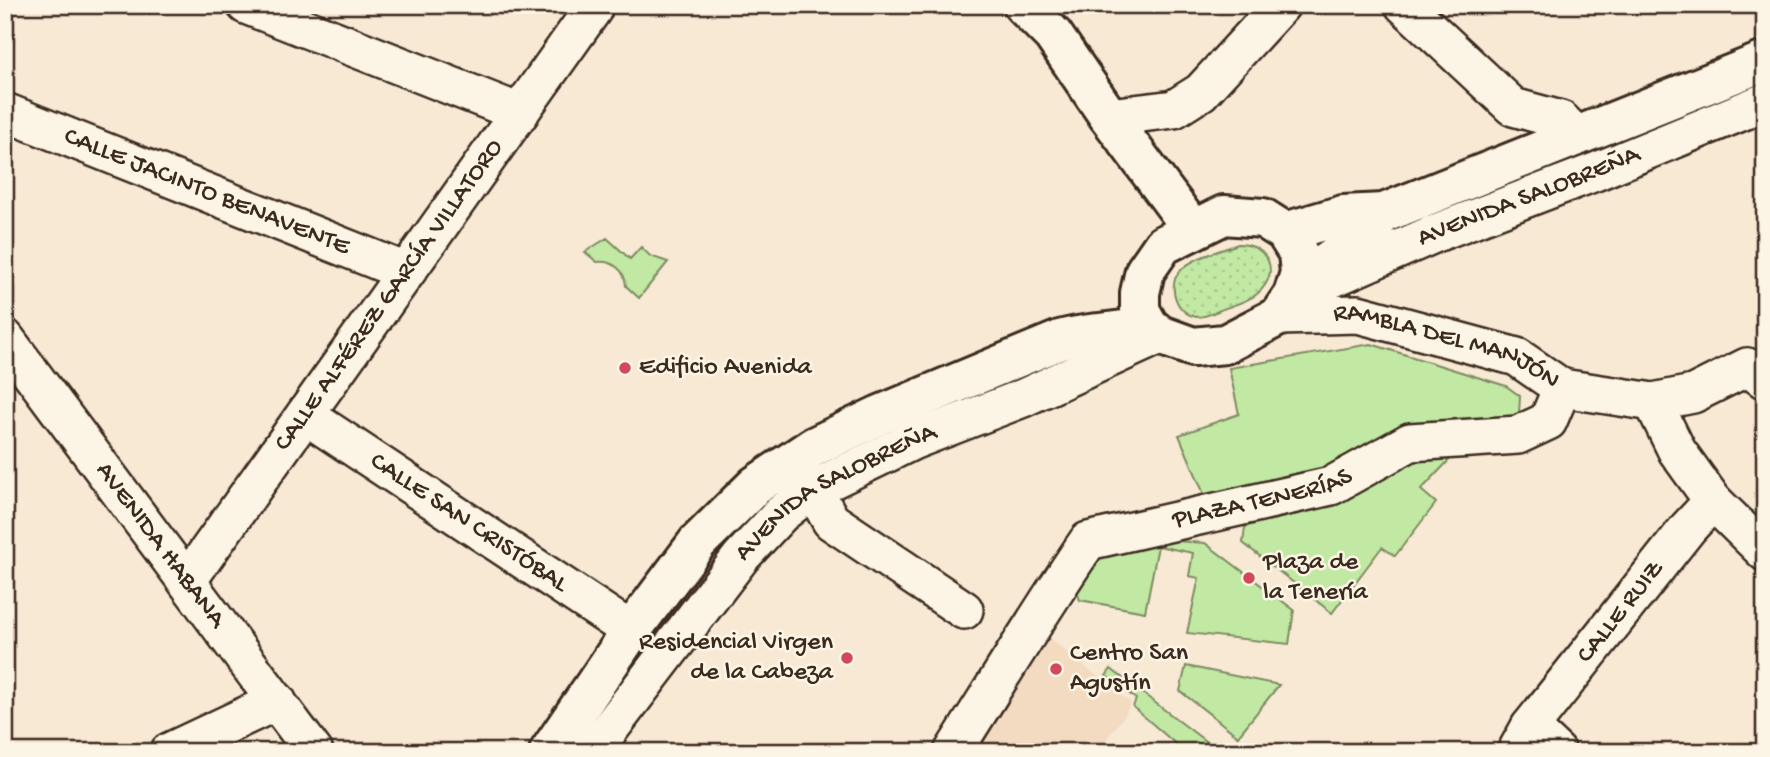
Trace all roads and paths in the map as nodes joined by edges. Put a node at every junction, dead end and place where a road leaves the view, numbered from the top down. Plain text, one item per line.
1 (246, 5) edge
2 (1023, 5) edge
3 (1281, 5) edge
4 (1404, 5) edge
5 (596, 6) edge
6 (1765, 61) edge
7 (1765, 102) edge
8 (5, 112) edge
9 (520, 113) junction
10 (1109, 117) junction
11 (1577, 136) junction
12 (1384, 213) junction
13 (1193, 230) junction
14 (1284, 232) junction
15 (407, 272) junction
16 (1290, 298) junction
17 (1150, 318) junction
18 (5, 338) edge
19 (1759, 364) edge
20 (1562, 388) junction
21 (1653, 402) junction
22 (305, 415) junction
23 (813, 489) junction
24 (1713, 501) junction
25 (1765, 552) edge
26 (187, 581) junction
27 (964, 610) dead end
28 (631, 631) junction
29 (277, 701) junction
30 (1523, 740) edge
31 (169, 752) edge
32 (314, 752) edge
33 (549, 752) edge
34 (592, 752) edge
35 (953, 752) edge
36 (1557, 752) edge

1 - 9 street
2 - 10 main road
3 - 10 street
4 - 11 street
5 - 9 street, CALLE ALFÉREZ GARCÍA VILLATORO
6 - 11 main road, AVENIDA SALOBREÑA
7 - 16 street, AVENIDA SALOBREÑA
8 - 15 street, CALLE JACINTO BENAVENTE
9 - 15 street, CALLE ALFÉREZ GARCÍA VILLATORO
10 - 13 main road
11 - 12 main road, AVENIDA SALOBREÑA
12 - 14 main road, AVENIDA SALOBREÑA
12 - 16 main road, AVENIDA SALOBREÑA
13 - 14 main road
13 - 17 main road
14 - 16 main road
15 - 22 street, CALLE ALFÉREZ GARCÍA VILLATORO
16 - 17 main road
16 - 20 street, RAMBLA DEL MANJÓN
17 - 23 street, AVENIDA SALOBREÑA
17 - 28 main road, AVENIDA SALOBREÑA
18 - 26 street, AVENIDA HABANA
19 - 21 street, RAMBLA DEL MANJÓN
20 - 21 street, RAMBLA DEL MANJÓN
20 - 35 street, PLAZA TENERÍAS
21 - 24 street
22 - 26 street, CALLE ALFÉREZ GARCÍA VILLATORO
22 - 28 street, CALLE SAN CRISTÓBAL
23 - 27 street
23 - 34 street, AVENIDA SALOBREÑA
24 - 25 street
24 - 30 street, CALLE RUIZ
26 - 29 street, AVENIDA HABANA
28 - 33 main road, AVENIDA SALOBREÑA
29 - 31 street
29 - 32 street, AVENIDA HABANA
30 - 36 street, CALLE RUIZ

